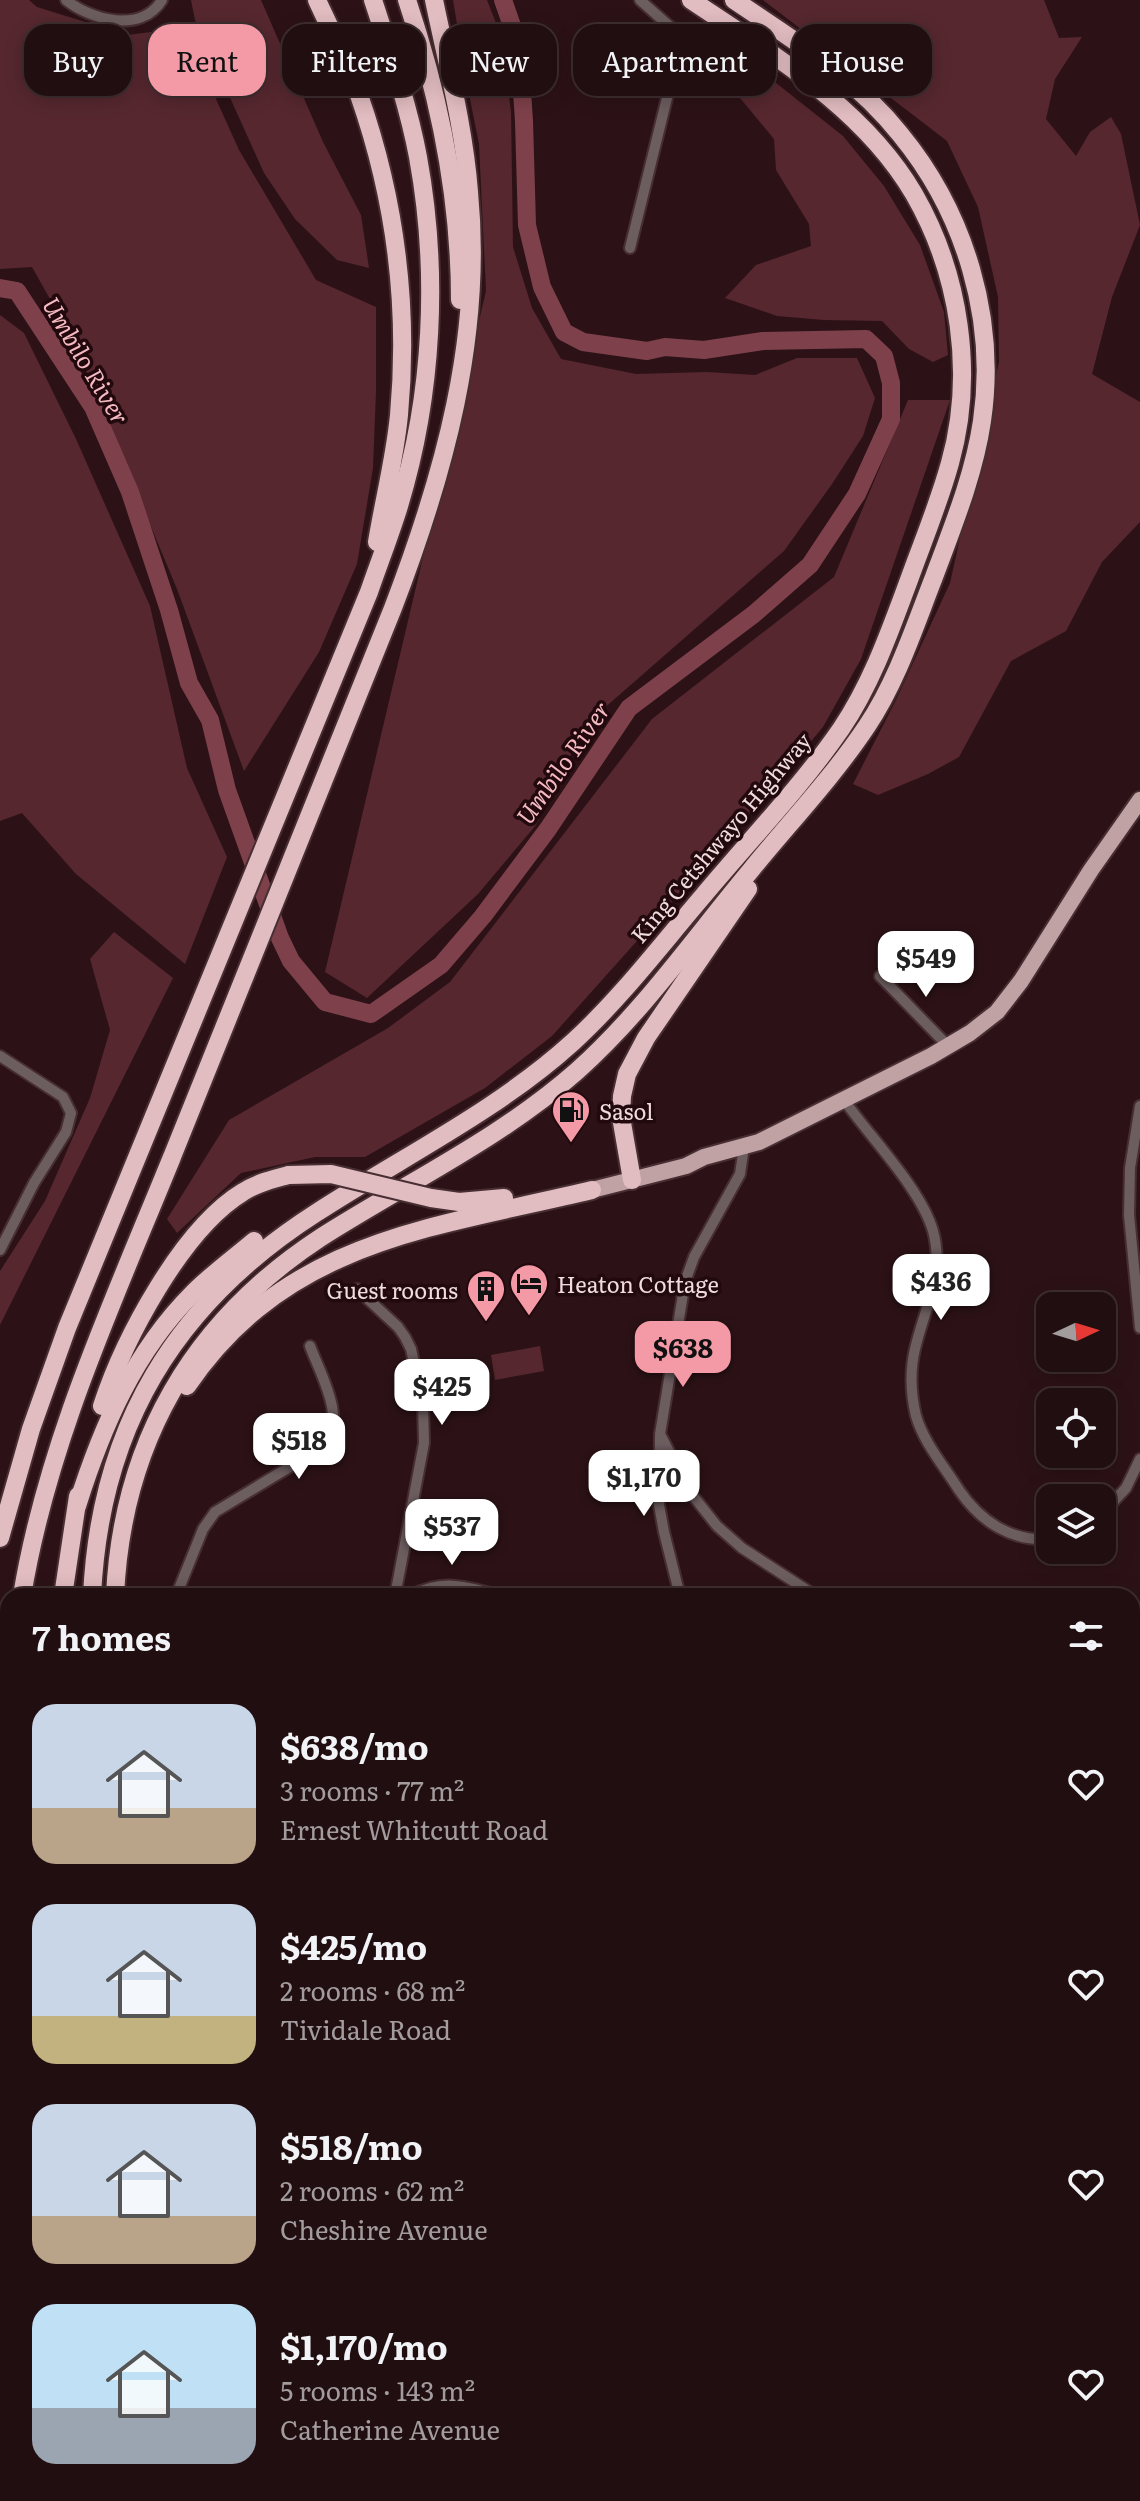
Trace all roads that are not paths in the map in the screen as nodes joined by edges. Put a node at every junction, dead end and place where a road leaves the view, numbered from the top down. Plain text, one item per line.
1 (66, 0) edge
2 (317, 0) edge
3 (373, 0) edge
4 (407, 0) edge
5 (434, 0) edge
6 (640, 0) edge
7 (691, 0) edge
8 (734, 0) edge
9 (160, 3) edge
10 (630, 248) dead end
11 (449, 430) junction
12 (369, 592) junction
13 (1140, 800) edge
14 (777, 838) junction
15 (880, 976) dead end
16 (948, 1046) junction
17 (0, 1056) edge
18 (844, 1100) junction
19 (1140, 1106) edge
20 (481, 1112) junction
21 (744, 1147) junction
22 (631, 1175) junction
23 (590, 1185) junction
24 (0, 1250) edge
25 (357, 1289) dead end
26 (1140, 1328) edge
27 (310, 1346) dead end
28 (660, 1434) junction
29 (1140, 1459) edge
30 (1116, 1499) edge
31 (77, 1506) junction
32 (0, 1538) edge
33 (1036, 1539) edge
34 (117, 1566) junction
35 (23, 1588) edge
36 (64, 1588) edge
37 (93, 1588) edge
38 (116, 1588) edge
39 (179, 1588) edge
40 (397, 1588) edge
41 (428, 1588) edge
42 (468, 1588) edge
43 (678, 1588) edge
44 (804, 1588) edge

1 - 9 street
2 - 12 highway
3 - 12 highway
4 - 11 highway
5 - 11 highway
6 - 10 street
7 - 20 highway, King Cetshwayo Highway
8 - 14 highway, King Cetshwayo Highway
11 - 35 highway
12 - 32 highway
13 - 16 main road
14 - 22 highway
14 - 34 highway, King Cetshwayo Highway
15 - 16 street
16 - 18 main road
17 - 24 street
18 - 21 main road
18 - 33 street
19 - 26 street
20 - 31 highway
20 - 37 highway, King Cetshwayo Highway
21 - 22 main road
21 - 28 street
22 - 23 main road
23 - 31 highway, bridge
23 - 34 highway
25 - 40 street
27 - 39 street
28 - 43 street
28 - 44 street
29 - 30 street
31 - 36 highway
34 - 38 highway, King Cetshwayo Highway
41 - 42 street

